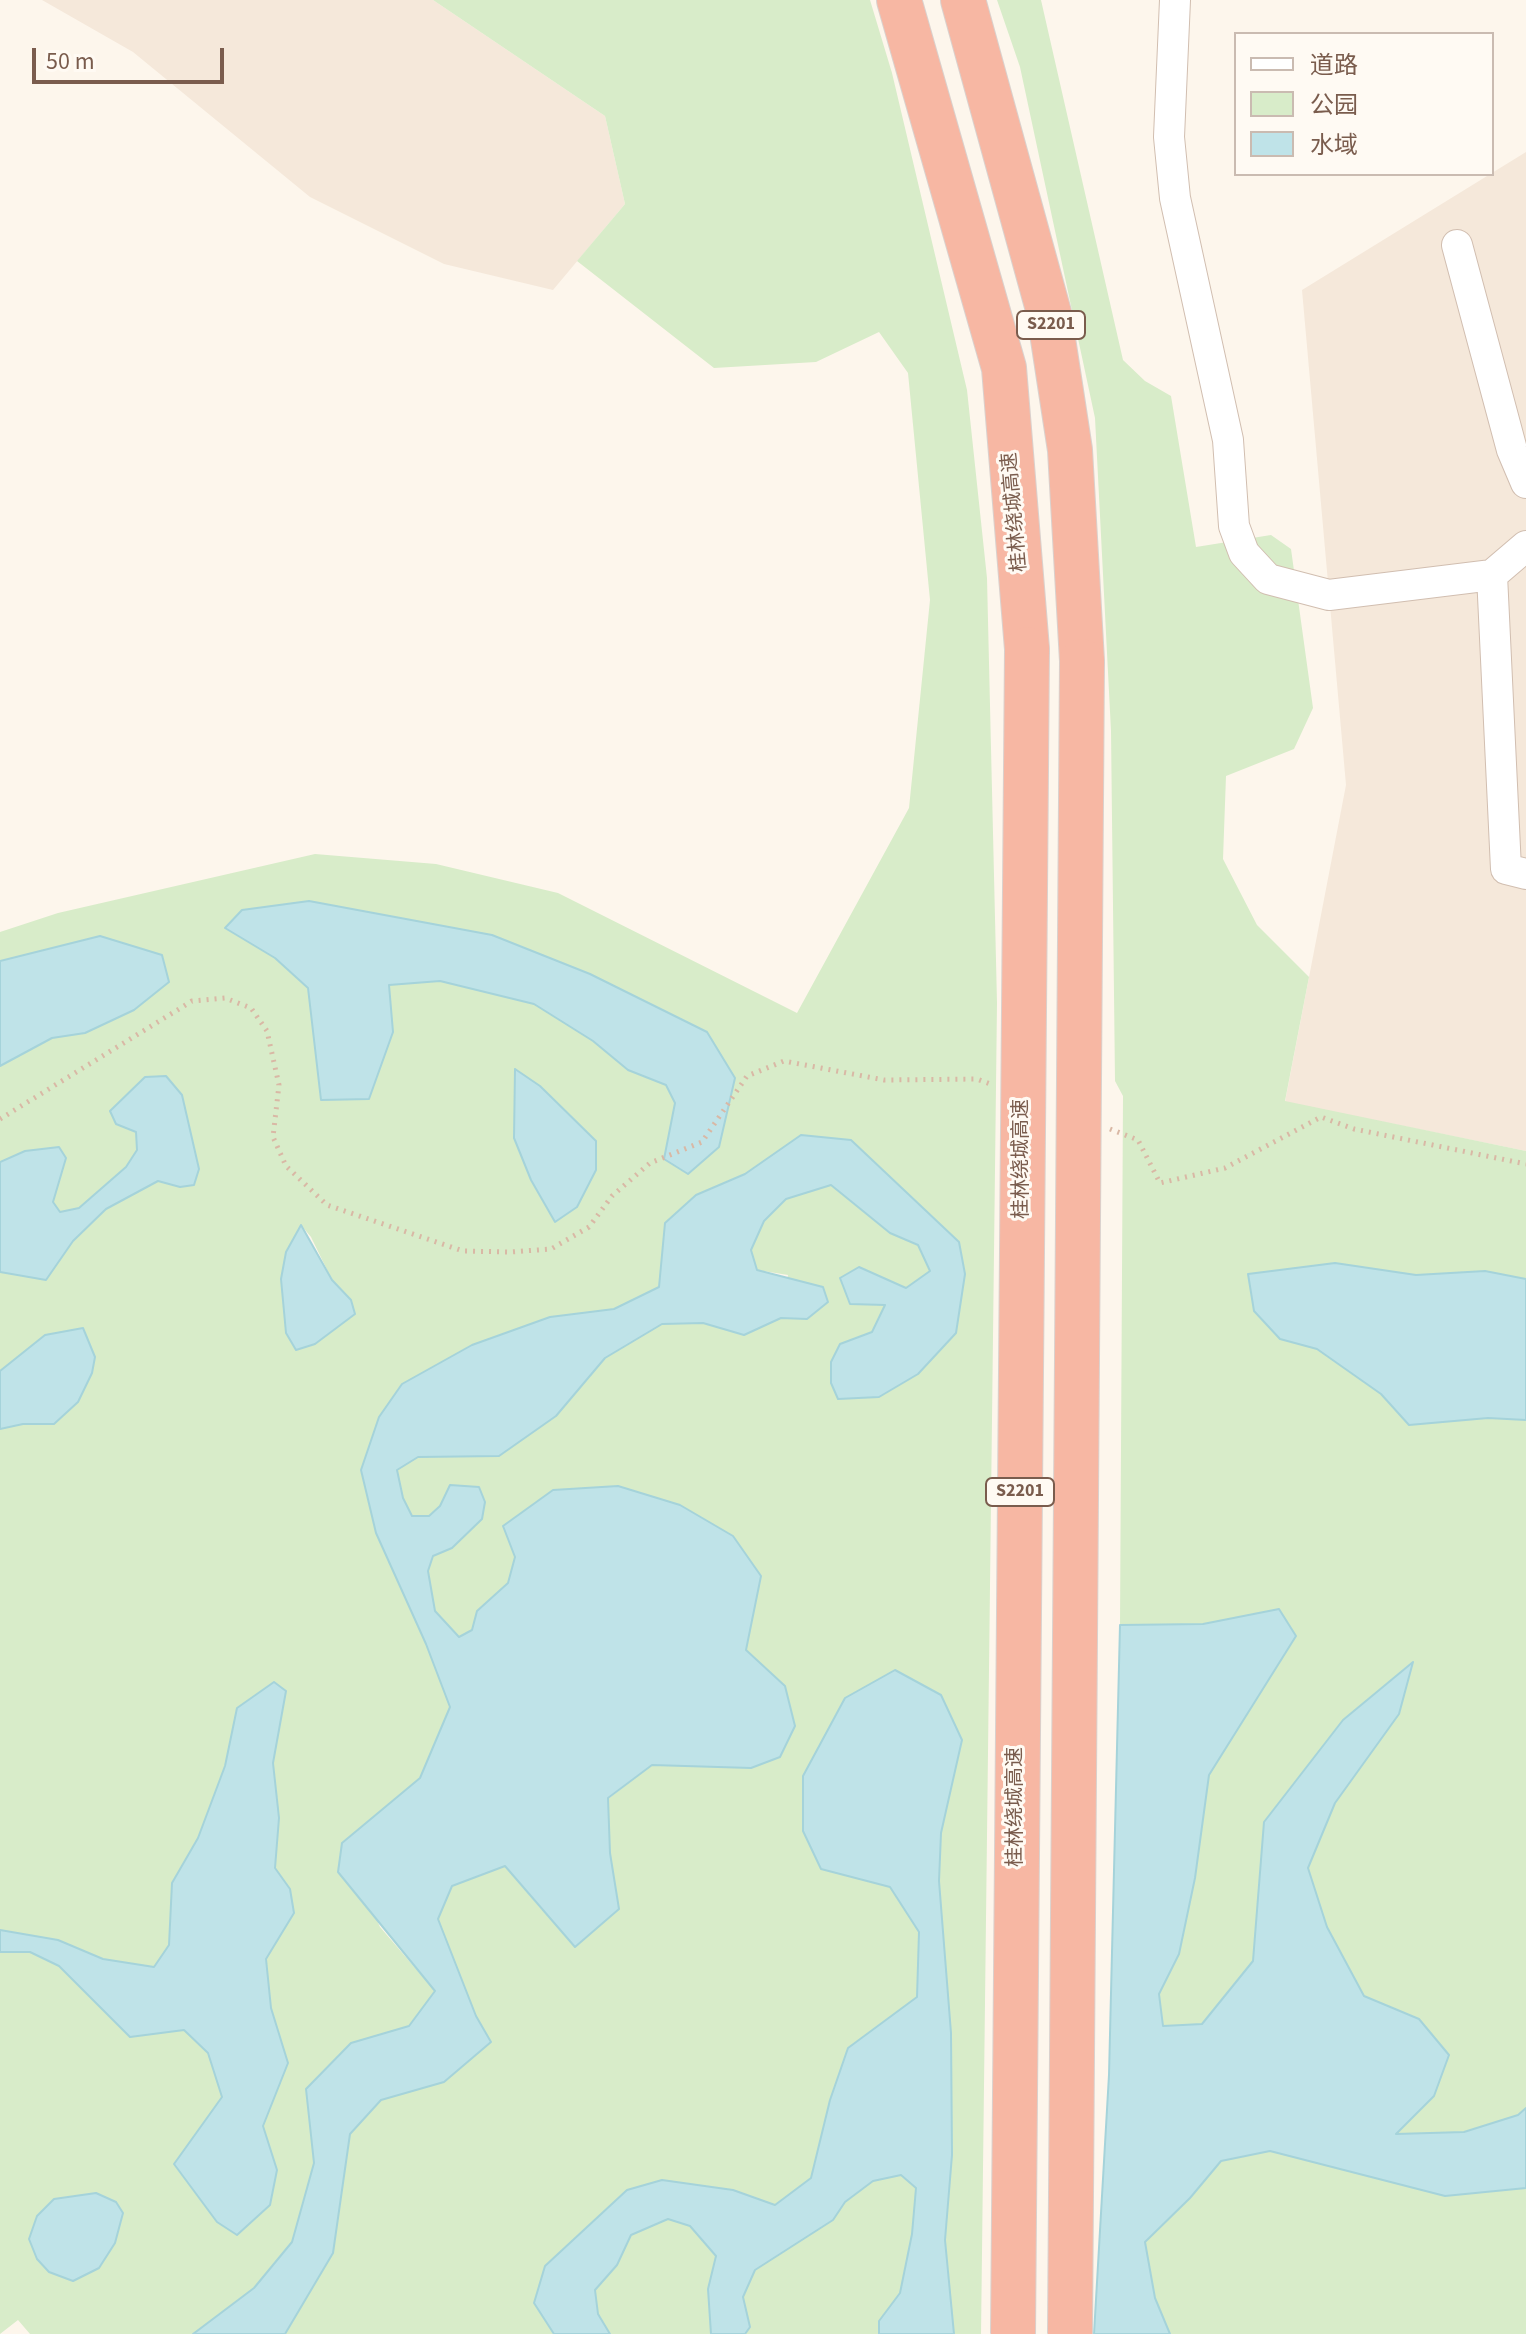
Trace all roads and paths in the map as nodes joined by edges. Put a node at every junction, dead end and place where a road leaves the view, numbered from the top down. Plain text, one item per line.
1 (899, 0) edge
2 (963, 0) edge
3 (1175, 0) edge
4 (1457, 245) dead end
5 (1526, 483) edge
6 (1526, 546) edge
7 (1492, 575) junction
8 (1526, 874) edge
9 (1006, 1090) dead end
10 (0, 1119) edge
11 (1109, 1129) dead end
12 (1526, 1164) edge
13 (1013, 2334) edge
14 (1070, 2334) edge

1 - 13 highway, 桂林绕城高速 / S2201, bridge
2 - 14 highway, S2201, bridge
3 - 7 street
4 - 5 street
6 - 7 street
7 - 8 street
9 - 10 path
11 - 12 path

